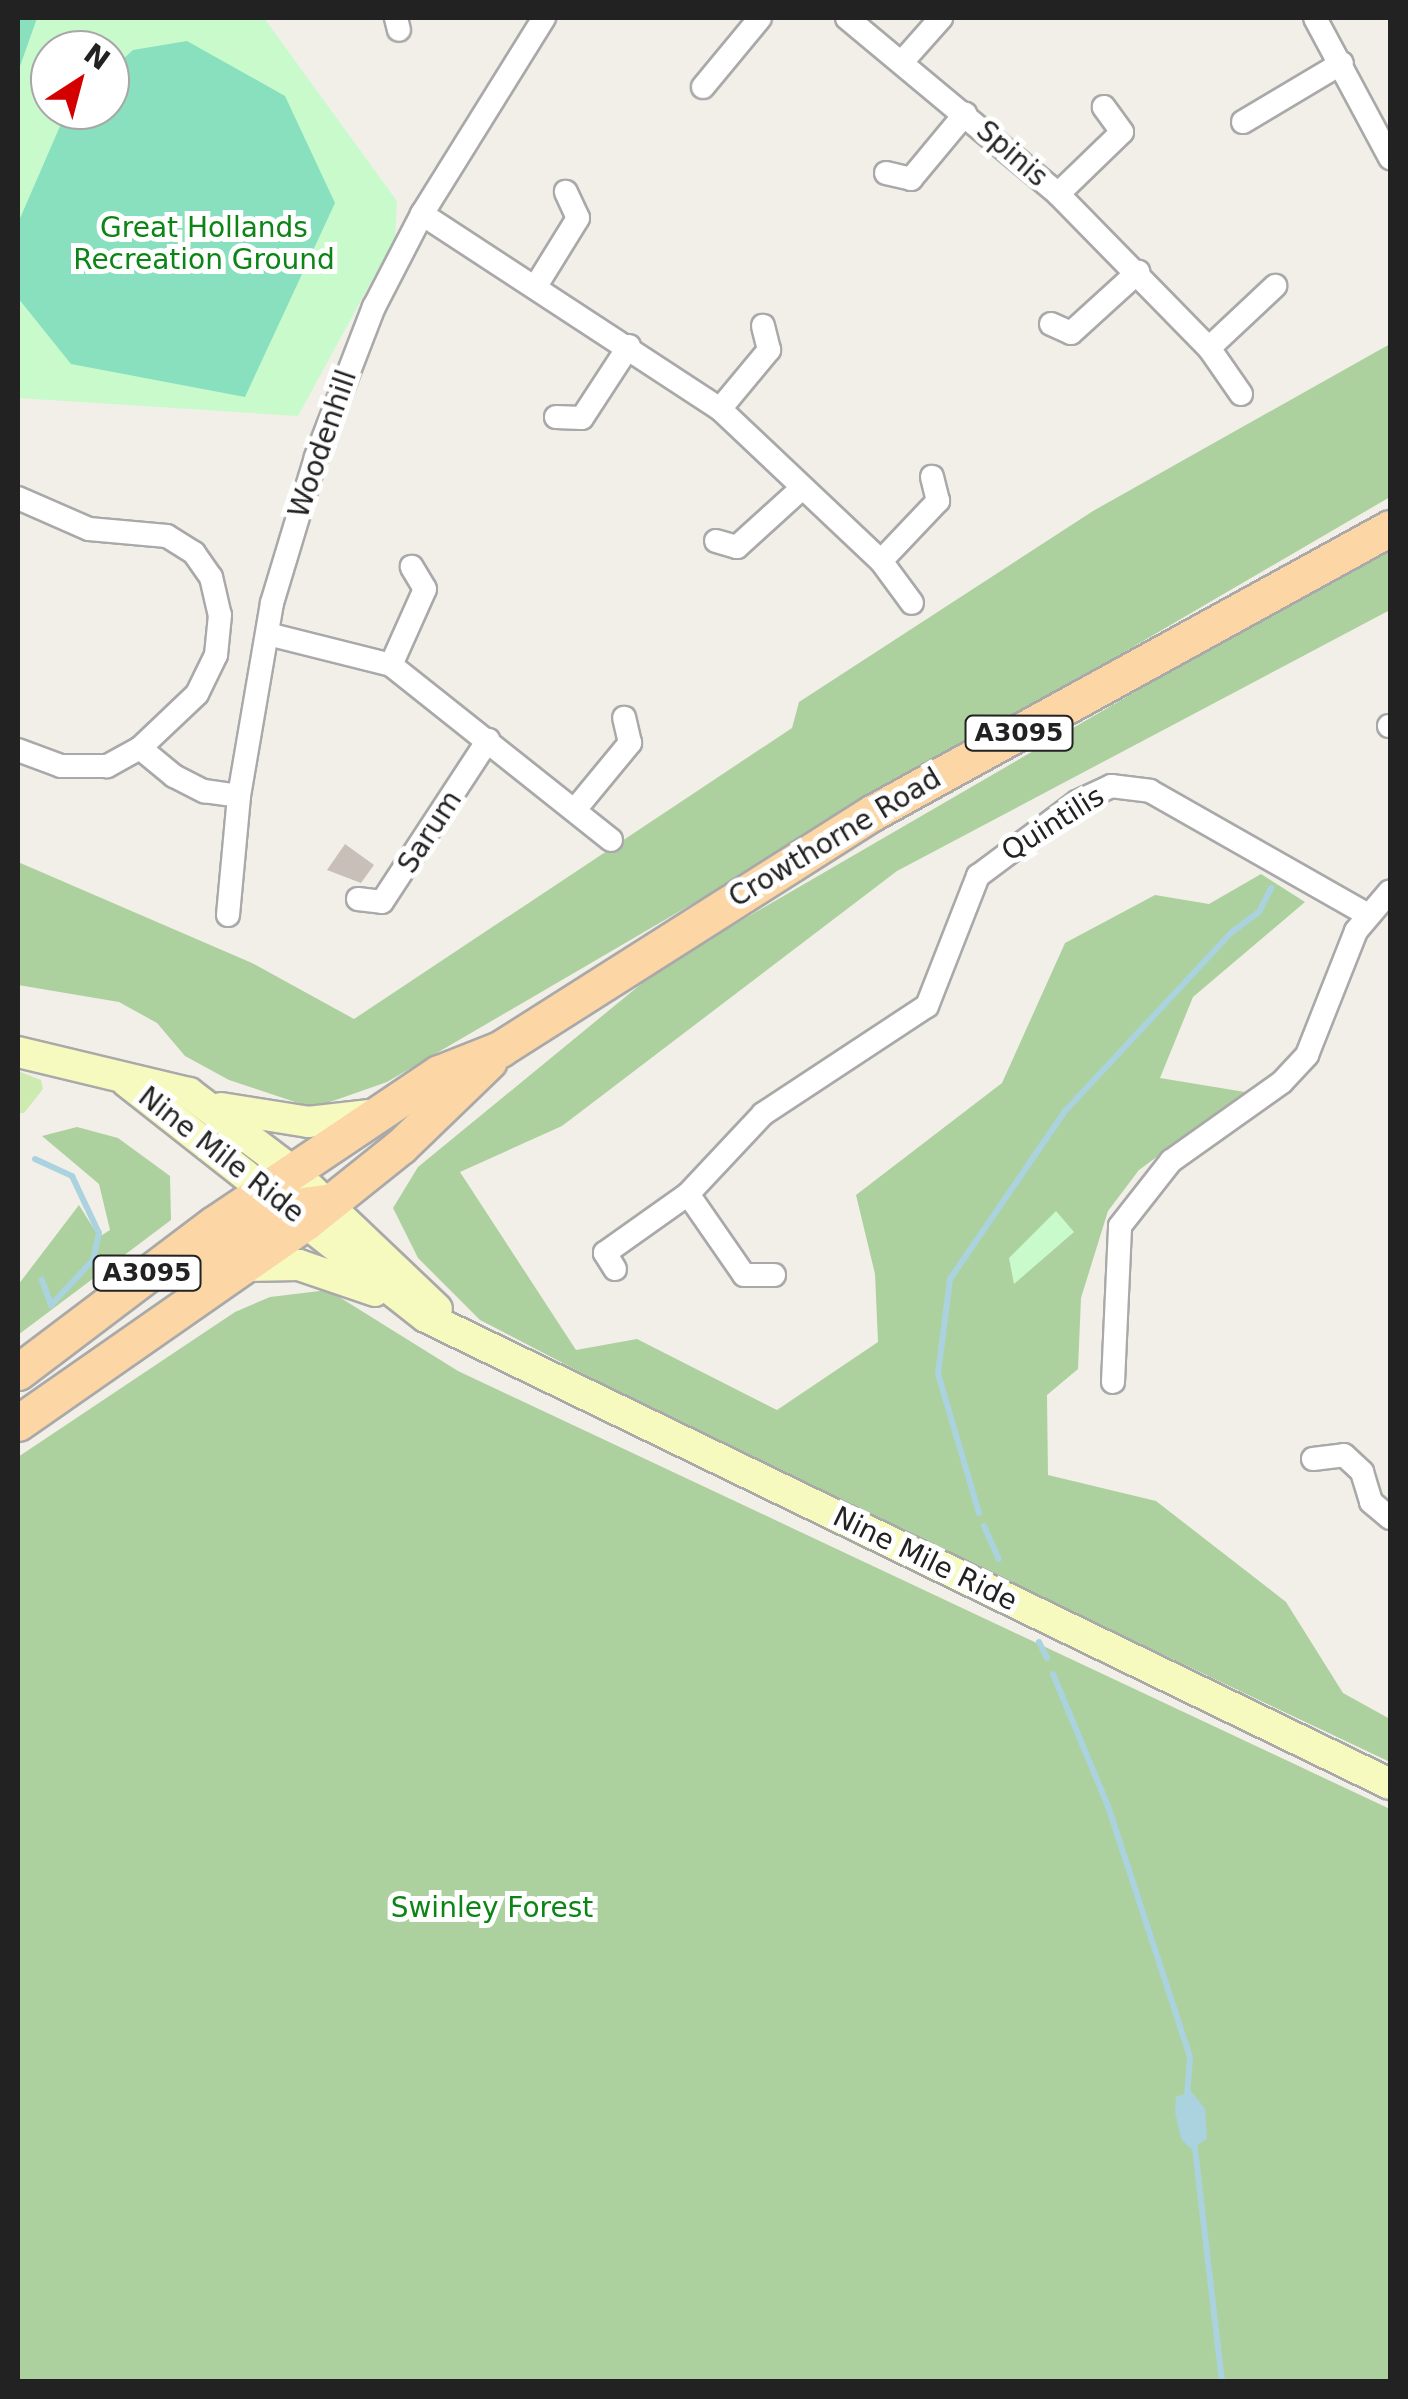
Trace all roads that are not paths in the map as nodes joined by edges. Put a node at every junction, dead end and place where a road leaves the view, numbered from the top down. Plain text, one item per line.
1 (544, 18) edge
2 (760, 18) edge
3 (847, 18) edge
4 (941, 18) edge
5 (1315, 18) edge
6 (902, 62) junction
7 (1342, 63) junction
8 (704, 86) dead end
9 (1104, 107) dead end
10 (965, 114) junction
11 (1243, 122) dead end
12 (1390, 154) edge
13 (886, 173) dead end
14 (566, 192) dead end
15 (1058, 194) junction
16 (422, 214) junction
17 (1138, 272) junction
18 (536, 286) junction
19 (1275, 286) dead end
20 (1050, 324) dead end
21 (762, 326) dead end
22 (629, 346) junction
23 (1208, 348) junction
24 (1242, 394) dead end
25 (720, 410) junction
26 (556, 417) dead end
27 (932, 477) dead end
28 (802, 488) junction
29 (18, 498) edge
30 (1390, 528) edge
31 (716, 541) dead end
32 (881, 562) junction
33 (412, 567) dead end
34 (912, 602) dead end
35 (268, 634) junction
36 (392, 665) junction
37 (624, 718) dead end
38 (488, 740) junction
39 (140, 748) junction
40 (18, 750) edge
41 (239, 796) junction
42 (578, 806) junction
43 (612, 840) dead end
44 (1390, 891) edge
45 (358, 899) dead end
46 (1368, 914) junction
47 (228, 915) dead end
48 (500, 1049) junction
49 (18, 1052) edge
50 (127, 1082) junction
51 (208, 1106) junction
52 (377, 1114) junction
53 (688, 1194) junction
54 (299, 1196) junction
55 (245, 1266) junction
56 (615, 1269) dead end
57 (774, 1275) dead end
58 (404, 1305) junction
59 (460, 1332) junction
60 (24, 1367) edge
61 (1113, 1382) dead end
62 (18, 1423) edge
63 (1313, 1459) dead end
64 (1390, 1518) edge
65 (1390, 1784) edge

1 - 16 street, Woodenhill
2 - 8 street
3 - 6 street, Spinis
4 - 6 street
5 - 7 street
6 - 10 street, Spinis
7 - 11 street
7 - 12 street
9 - 15 street, Spinis
10 - 13 street, Spinis
10 - 15 street, Spinis
14 - 18 street
15 - 17 street, Spinis
16 - 18 street
16 - 35 street, Woodenhill
17 - 20 street
17 - 23 street, Spinis
18 - 22 street
19 - 23 street
21 - 25 street
22 - 25 street
22 - 26 street
23 - 24 street, Spinis
25 - 28 street
27 - 32 street
28 - 31 street
28 - 32 street
29 - 39 street
30 - 48 main road, Crowthorne Road / A3095
32 - 34 street
33 - 36 street
35 - 36 street
35 - 41 street, Woodenhill
36 - 38 street
37 - 42 street
38 - 42 street
38 - 45 street, Sarum
39 - 40 street
39 - 41 street
41 - 47 street, Woodenhill
42 - 43 street
44 - 46 street
46 - 53 street, Quintilis
46 - 61 street
48 - 52 main road, Crowthorne Road / A3095
48 - 54 main road, Crowthorne Road / A3095
49 - 50 main road, Nine Mile Ride
50 - 51 main road, Nine Mile Ride
50 - 54 main road, Nine Mile Ride
51 - 52 main road
51 - 54 main road, Nine Mile Ride
52 - 54 main road, Crowthorne Road / A3095
53 - 56 street, Quintilis
53 - 57 street
54 - 55 main road, A3095
54 - 58 main road, Nine Mile Ride
54 - 59 main road, Nine Mile Ride
54 - 60 main road, A3095
55 - 58 main road
55 - 62 main road, A3095
58 - 59 main road, Nine Mile Ride
59 - 65 main road, Nine Mile Ride
63 - 64 street

